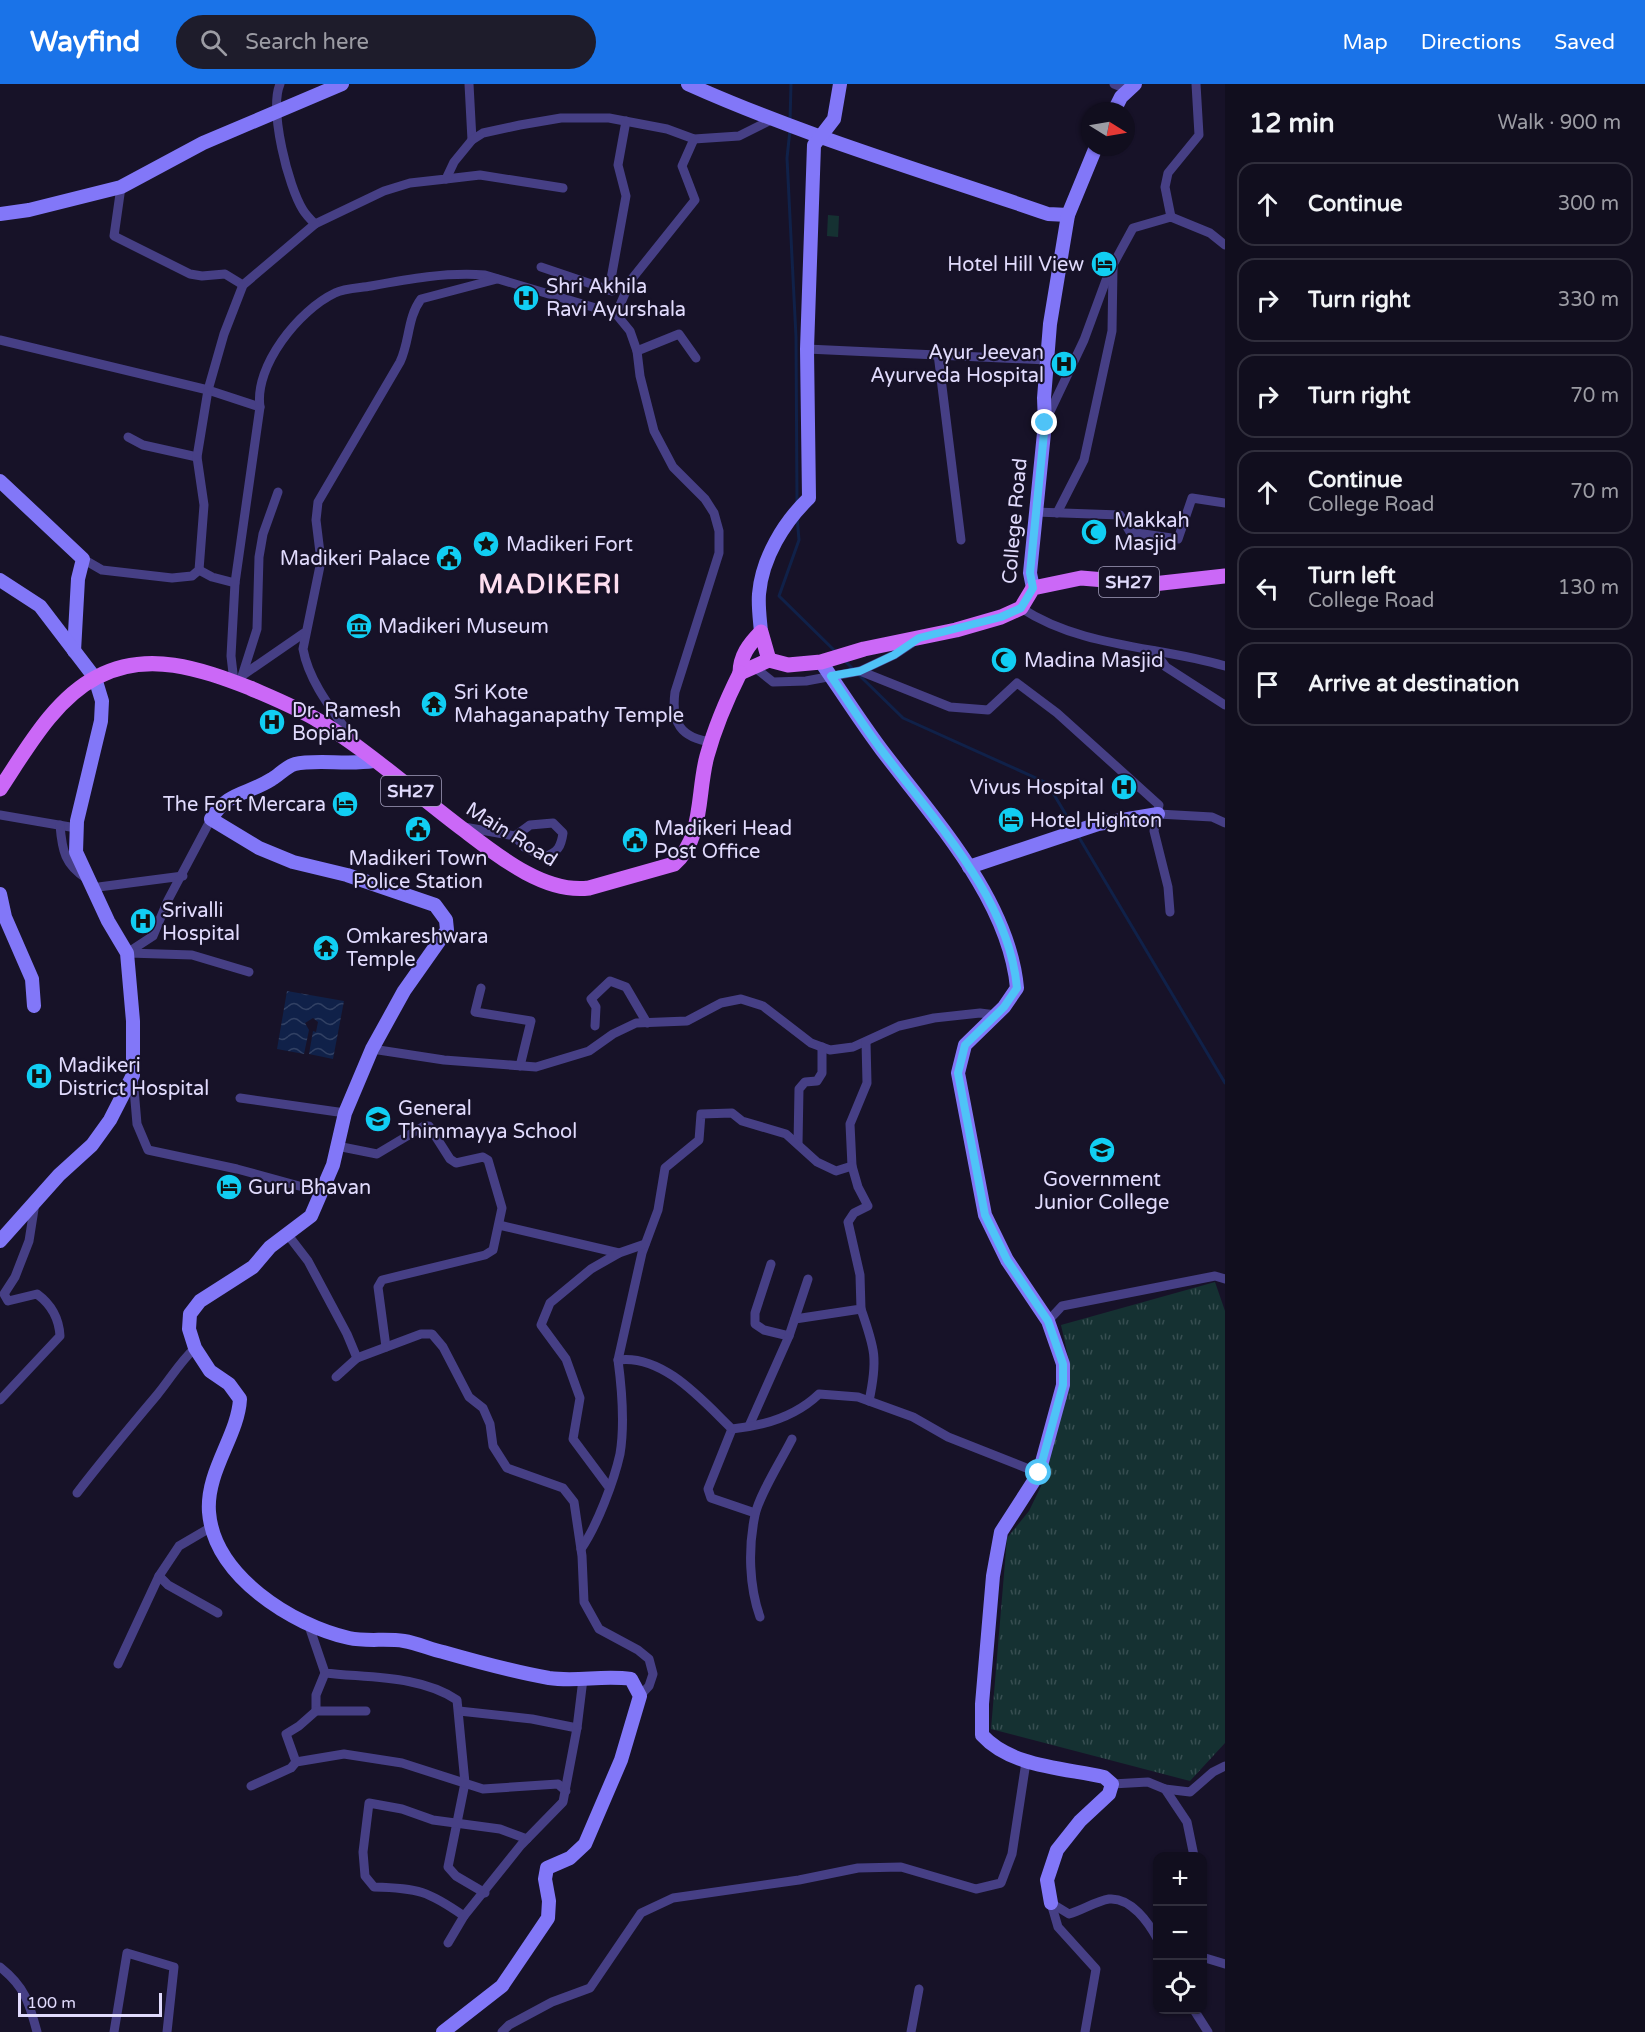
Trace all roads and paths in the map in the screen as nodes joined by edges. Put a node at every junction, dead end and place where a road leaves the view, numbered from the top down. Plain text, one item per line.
1 (280, 84) edge
2 (342, 84) edge
3 (469, 84) edge
4 (688, 84) edge
5 (840, 84) edge
6 (1114, 84) edge
7 (1196, 84) edge
8 (1132, 87) edge
9 (711, 89) edge
10 (1118, 102) edge
11 (277, 112) junction
12 (773, 119) junction
13 (627, 121) junction
14 (823, 136) junction
15 (694, 139) junction
16 (472, 140) junction
17 (1092, 156) edge
18 (446, 179) junction
19 (121, 187) junction
20 (563, 188) dead end
21 (0, 214) edge
22 (1068, 215) junction
23 (1171, 217) junction
24 (315, 224) junction
25 (1225, 245) edge
26 (1113, 264) junction
27 (541, 267) dead end
28 (499, 279) junction
29 (243, 285) junction
30 (609, 290) junction
31 (623, 295) junction
32 (616, 314) junction
33 (0, 340) edge
34 (807, 349) junction
35 (637, 351) junction
36 (938, 354) junction
37 (696, 358) dead end
38 (1047, 360) junction
39 (208, 390) junction
40 (260, 407) junction
41 (1045, 423) junction
42 (128, 437) dead end
43 (197, 457) junction
44 (0, 481) edge
45 (278, 492) dead end
46 (1225, 503) edge
47 (1035, 512) junction
48 (1057, 513) junction
49 (961, 540) dead end
50 (83, 559) junction
51 (199, 570) junction
52 (1225, 576) edge
53 (0, 580) edge
54 (236, 583) junction
55 (1033, 588) junction
56 (1021, 608) junction
57 (761, 632) junction
58 (304, 633) junction
59 (919, 638) junction
60 (74, 651) junction
61 (1154, 651) junction
62 (769, 660) junction
63 (821, 662) junction
64 (1225, 666) edge
65 (747, 669) junction
66 (860, 671) junction
67 (831, 676) junction
68 (95, 678) junction
69 (238, 679) junction
70 (1225, 705) edge
71 (712, 742) junction
72 (368, 757) junction
73 (0, 789) edge
74 (1158, 814) junction
75 (0, 815) edge
76 (212, 819) junction
77 (1225, 823) edge
78 (60, 825) junction
79 (459, 826) junction
80 (76, 828) junction
81 (515, 836) junction
82 (969, 867) junction
83 (183, 876) junction
84 (89, 883) junction
85 (0, 894) edge
86 (1170, 912) dead end
87 (127, 953) junction
88 (249, 972) dead end
89 (481, 988) dead end
90 (34, 1006) dead end
91 (996, 1015) junction
92 (647, 1023) junction
93 (595, 1026) dead end
94 (866, 1042) junction
95 (822, 1047) junction
96 (372, 1048) junction
97 (520, 1066) junction
98 (133, 1075) junction
99 (240, 1098) dead end
100 (345, 1113) junction
101 (798, 1144) junction
102 (337, 1146) junction
103 (852, 1166) junction
104 (321, 1192) junction
105 (36, 1201) junction
106 (499, 1225) junction
107 (288, 1235) junction
108 (0, 1241) edge
109 (645, 1244) junction
110 (619, 1253) junction
111 (771, 1264) dead end
112 (808, 1279) dead end
113 (1225, 1279) edge
114 (861, 1309) junction
115 (795, 1319) junction
116 (1048, 1321) junction
117 (789, 1336) junction
118 (386, 1347) junction
119 (195, 1348) junction
120 (357, 1358) junction
121 (618, 1360) junction
122 (336, 1377) dead end
123 (0, 1400) edge
124 (869, 1401) junction
125 (749, 1426) junction
126 (732, 1429) junction
127 (792, 1439) dead end
128 (1039, 1473) junction
129 (608, 1486) junction
130 (77, 1493) dead end
131 (755, 1513) junction
132 (213, 1526) junction
133 (581, 1549) junction
134 (159, 1576) junction
135 (218, 1613) dead end
136 (760, 1617) dead end
137 (309, 1626) junction
138 (118, 1664) dead end
139 (325, 1673) junction
140 (583, 1679) junction
141 (640, 1696) junction
142 (316, 1711) junction
143 (366, 1711) dead end
144 (459, 1711) junction
145 (578, 1728) junction
146 (296, 1762) junction
147 (1026, 1762) junction
148 (1225, 1766) edge
149 (465, 1783) junction
150 (1112, 1784) junction
151 (251, 1786) dead end
152 (1165, 1789) junction
153 (566, 1791) junction
154 (456, 1824) junction
155 (527, 1839) junction
156 (1193, 1852) edge
157 (485, 1893) junction
158 (1051, 1903) junction
159 (464, 1916) junction
160 (1153, 1931) edge
161 (448, 1943) dead end
162 (1207, 1958) edge
163 (1225, 1964) edge
164 (0, 1967) edge
165 (919, 1989) dead end
166 (1197, 2014) edge
167 (37, 2032) edge
168 (114, 2032) edge
169 (167, 2032) edge
170 (443, 2032) edge
171 (502, 2032) edge
172 (910, 2032) edge
173 (1085, 2032) edge
174 (1208, 2032) edge

1 - 11 street
2 - 11 street
3 - 16 street
4 - 9 street
5 - 14 street
6 - 8 street
7 - 23 street
8 - 10 street
9 - 12 street
11 - 19 street
11 - 24 street
12 - 14 street
12 - 15 street
13 - 15 street
13 - 16 street
13 - 30 street
14 - 22 street
14 - 34 street
15 - 31 street
16 - 18 street
17 - 22 street, College Road
18 - 20 street
18 - 24 street
19 - 21 street
19 - 29 street
22 - 38 street, College Road
23 - 25 street
23 - 26 street
24 - 29 street
26 - 41 street
26 - 48 street
27 - 30 street
28 - 32 street
28 - 40 street
28 - 58 street
29 - 39 street
30 - 31 street
31 - 32 street
32 - 35 street
33 - 39 street
34 - 36 street
34 - 57 street
35 - 37 street
35 - 71 street
36 - 38 street
36 - 49 street
38 - 41 street, College Road
39 - 40 street
39 - 43 street
40 - 54 street
41 - 47 street, College Road
42 - 43 street
43 - 51 street
44 - 50 street
45 - 69 street
46 - 48 street
47 - 48 street
47 - 55 street, College Road
50 - 51 street
50 - 60 street
51 - 54 street
52 - 55 main road, SH27
53 - 60 street
54 - 69 street
55 - 56 main road, College Road
56 - 59 main road, College Road
56 - 61 street
57 - 62 main road
57 - 65 main road, SH27
58 - 69 street
58 - 72 street
59 - 63 main road, College Road
59 - 66 street
60 - 68 street
61 - 64 street
61 - 70 street
62 - 63 main road, College Road
62 - 65 main road
63 - 67 street
65 - 67 street
65 - 71 main road, Main Road / SH27
66 - 67 street
66 - 74 street
67 - 82 street
68 - 69 main road, Main Road / SH27
68 - 73 main road, Main Road / SH27
68 - 80 street
69 - 72 main road, Main Road / SH27
71 - 79 main road, Main Road / SH27
72 - 76 street
72 - 79 main road, Main Road / SH27
74 - 77 street
74 - 82 street
74 - 86 street
75 - 78 street
76 - 83 street
76 - 96 street
78 - 80 street
78 - 84 street
79 - 81 street
80 - 84 street
81 - 81 street
82 - 91 street
83 - 84 street
83 - 87 street
84 - 87 street
85 - 90 street
87 - 88 street
87 - 98 street
89 - 97 street
91 - 94 street
91 - 116 street
92 - 93 street
92 - 95 street
92 - 97 street
94 - 95 street
94 - 103 street
95 - 101 street
96 - 97 street
96 - 100 street
98 - 104 street
98 - 105 street
99 - 100 street
100 - 102 street
101 - 103 street
101 - 109 street
102 - 104 street
102 - 106 street
103 - 114 street
104 - 107 street
105 - 108 street
105 - 123 street
106 - 110 street
106 - 118 street
107 - 119 street
107 - 120 street
109 - 110 street
109 - 121 street
110 - 129 street
111 - 117 street
112 - 115 street
113 - 116 street
114 - 115 street
114 - 124 street
115 - 117 street
116 - 128 street
117 - 125 street
118 - 120 street
118 - 133 street
119 - 130 street
119 - 132 street
120 - 122 street
121 - 126 street
121 - 129 street
124 - 125 street
124 - 128 street
125 - 126 street
126 - 131 street
127 - 131 street
128 - 147 street
129 - 133 street
131 - 136 street
132 - 134 street
132 - 137 street
133 - 141 street
134 - 135 street
134 - 138 street
137 - 139 street
137 - 140 street
139 - 142 street
139 - 144 street
140 - 141 street
140 - 145 street
141 - 170 street
142 - 143 street
142 - 146 street
144 - 145 street
144 - 149 street
145 - 153 street
146 - 149 street
146 - 151 street
147 - 150 street
147 - 171 street
148 - 152 street
149 - 153 street
149 - 154 street
150 - 152 street
150 - 158 street
152 - 156 street
153 - 155 street
154 - 155 street
154 - 157 street
154 - 159 street
155 - 157 street
157 - 159 street
158 - 160 street
158 - 173 street
159 - 161 street
162 - 163 street
164 - 167 street
165 - 172 street
166 - 174 street
168 - 169 street

